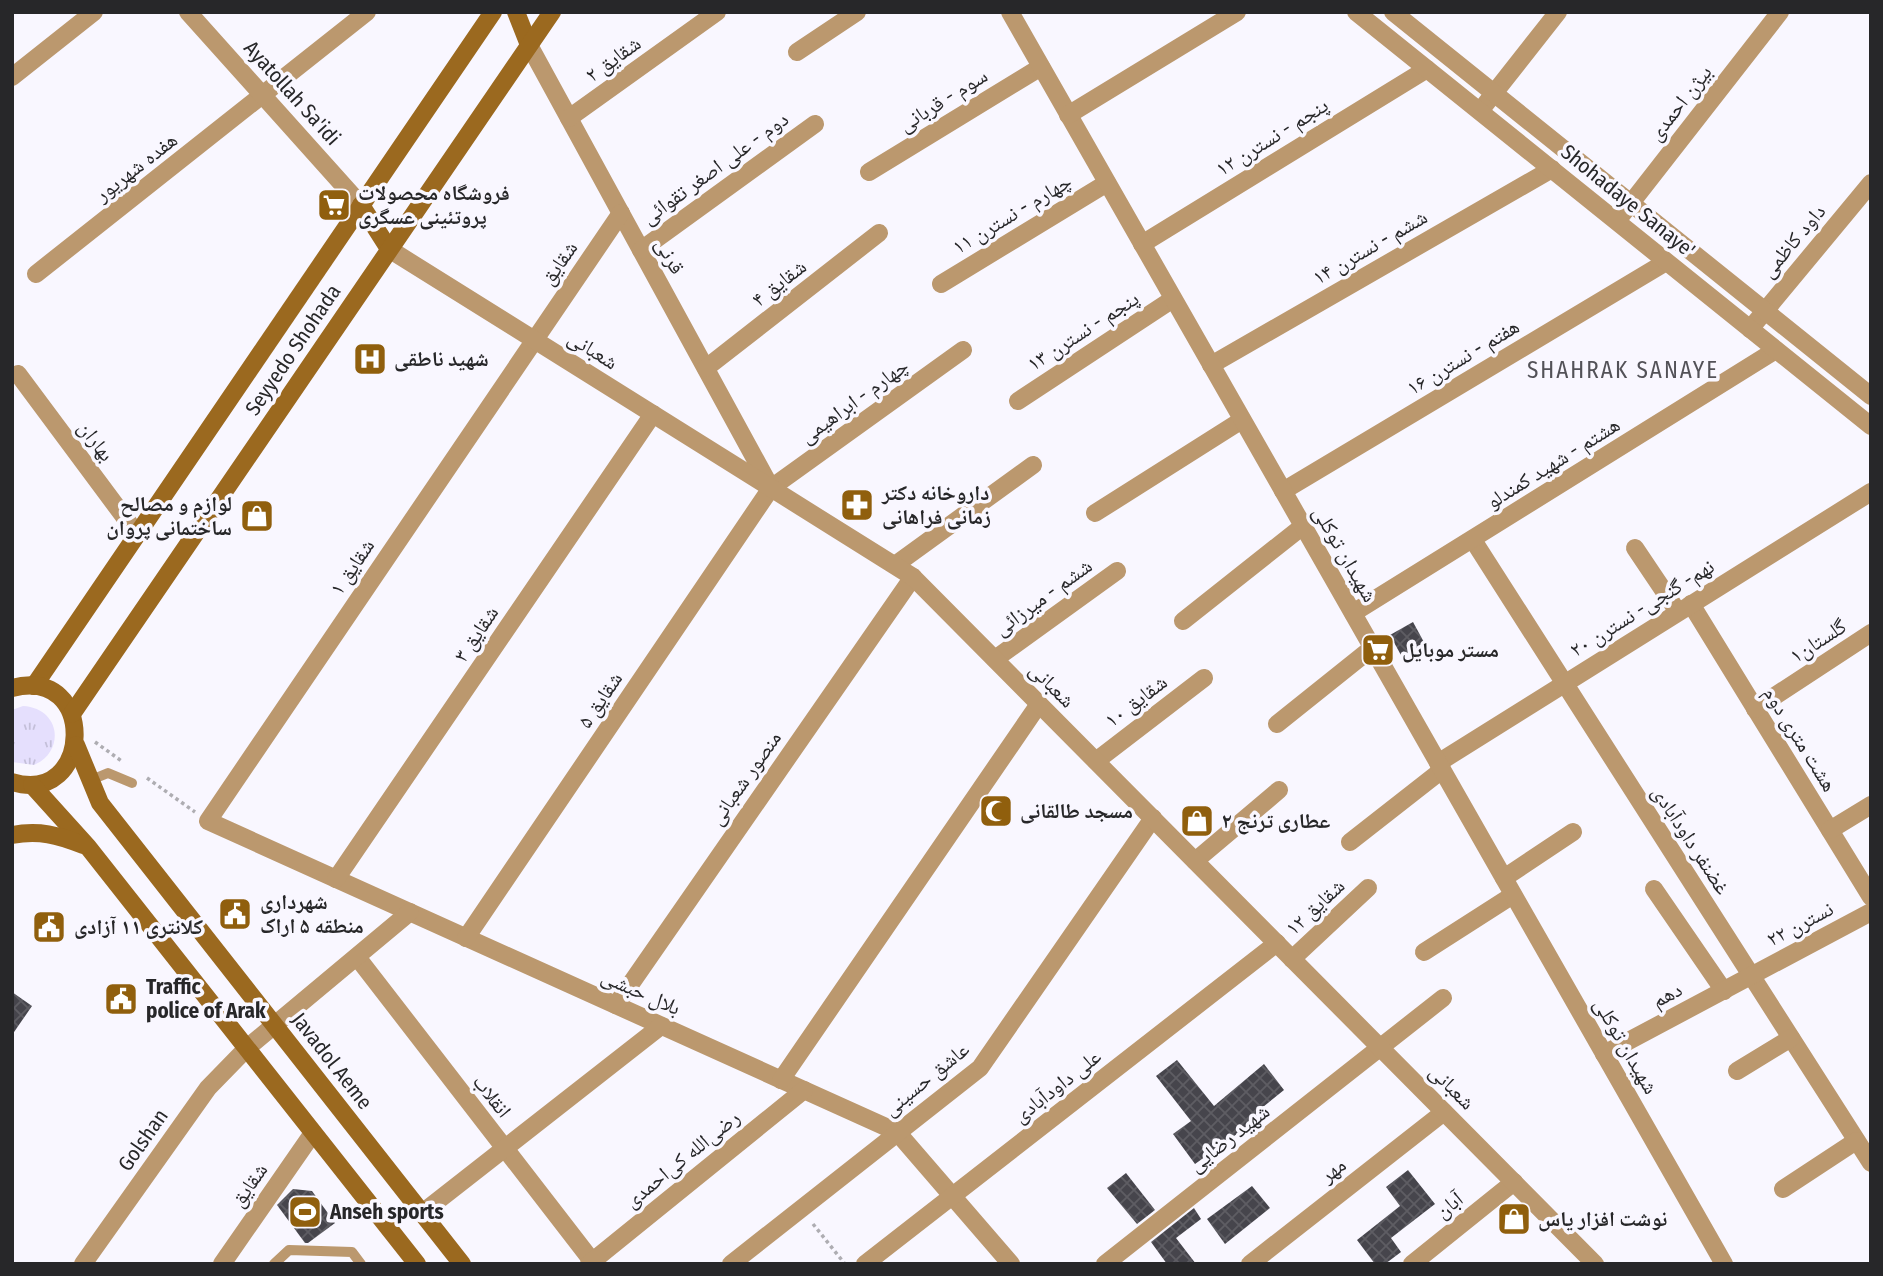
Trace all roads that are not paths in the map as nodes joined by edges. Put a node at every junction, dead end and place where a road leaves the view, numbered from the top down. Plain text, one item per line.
1 (94, 12) edge
2 (188, 12) edge
3 (367, 12) edge
4 (493, 12) edge
5 (516, 12) edge
6 (552, 12) edge
7 (716, 12) edge
8 (856, 12) edge
9 (1010, 12) edge
10 (1237, 12) edge
11 (1356, 12) edge
12 (1393, 12) edge
13 (1558, 12) edge
14 (1780, 12) edge
15 (529, 45) junction
16 (797, 52) dead end
17 (1041, 66) junction
18 (1427, 69) junction
19 (12, 77) edge
20 (1494, 93) junction
21 (263, 96) junction
22 (1480, 111) junction
23 (1068, 115) junction
24 (569, 118) junction
25 (815, 124) dead end
26 (1552, 169) junction
27 (869, 172) dead end
28 (1107, 183) junction
29 (1871, 183) edge
30 (1630, 203) junction
31 (361, 205) junction
32 (621, 213) junction
33 (1617, 222) junction
34 (879, 233) dead end
35 (1142, 244) junction
36 (389, 249) junction
37 (641, 250) junction
38 (1666, 262) junction
39 (36, 274) dead end
40 (941, 284) dead end
41 (1173, 299) junction
42 (1764, 311) junction
43 (1750, 329) junction
44 (534, 339) junction
45 (963, 350) dead end
46 (1776, 350) junction
47 (1211, 365) junction
48 (706, 368) junction
49 (18, 374) dead end
50 (1871, 396) edge
51 (1018, 401) dead end
52 (653, 414) junction
53 (1242, 420) junction
54 (1871, 426) edge
55 (1033, 465) dead end
56 (771, 488) junction
57 (1283, 491) junction
58 (1871, 492) edge
59 (1095, 513) dead end
60 (1303, 527) junction
61 (137, 534) junction
62 (1474, 540) junction
63 (1635, 548) dead end
64 (895, 565) junction
65 (1117, 571) dead end
66 (913, 576) junction
67 (1684, 608) junction
68 (1353, 613) junction
69 (1182, 621) dead end
70 (1871, 634) edge
71 (1372, 648) junction
72 (995, 659) junction
73 (1204, 678) dead end
74 (1564, 683) junction
75 (34, 685) junction
76 (12, 688) edge
77 (1039, 704) junction
78 (1755, 709) junction
79 (72, 713) junction
80 (1277, 724) dead end
81 (76, 745) junction
82 (1096, 761) junction
83 (1440, 766) junction
84 (90, 780) junction
85 (132, 783) dead end
86 (18, 785) edge
87 (1279, 790) dead end
88 (1871, 805) edge
89 (1153, 818) junction
90 (208, 821) joint
91 (1830, 830) junction
92 (1573, 832) dead end
93 (12, 835) edge
94 (1350, 842) dead end
95 (88, 847) junction
96 (1195, 861) junction
97 (1504, 878) junction
98 (336, 879) junction
99 (1368, 888) dead end
100 (1654, 889) dead end
101 (1513, 895) junction
102 (1871, 897) edge
103 (410, 912) junction
104 (1871, 912) edge
105 (466, 937) junction
106 (1277, 943) junction
107 (1424, 952) dead end
108 (357, 957) junction
109 (1292, 958) junction
110 (1751, 976) junction
111 (1724, 991) junction
112 (1443, 998) dead end
113 (616, 1005) junction
114 (275, 1025) junction
115 (661, 1026) junction
116 (1791, 1038) junction
117 (247, 1048) junction
118 (1381, 1048) junction
119 (1604, 1054) junction
120 (1737, 1071) dead end
121 (781, 1080) junction
122 (804, 1090) junction
123 (1444, 1112) junction
124 (897, 1132) junction
125 (313, 1133) junction
126 (1856, 1141) junction
127 (505, 1149) junction
128 (1871, 1163) edge
129 (1514, 1182) junction
130 (1783, 1189) dead end
131 (952, 1196) junction
132 (422, 1213) junction
133 (590, 1263) edge
134 (83, 1264) edge
135 (222, 1264) edge
136 (274, 1264) edge
137 (361, 1264) edge
138 (416, 1264) edge
139 (462, 1264) edge
140 (731, 1264) edge
141 (864, 1264) edge
142 (1011, 1264) edge
143 (1105, 1264) edge
144 (1250, 1264) edge
145 (1412, 1264) edge
146 (1595, 1264) edge
147 (1724, 1264) edge

1 - 19 street
2 - 21 street, Ayatollah Sa'idi
3 - 21 street, هفده شهریور
4 - 31 main road, Seyyedo Shohada
5 - 15 main road
6 - 15 main road, Seyyedo Shohada
7 - 24 street, شقایق ۲
8 - 16 street
9 - 17 street, شهیدان توکلی
10 - 23 street
11 - 18 street, Shohadaye Sanaye'
12 - 20 street, Shohadaye Sanaye'
13 - 20 street
14 - 30 street, بیژن احمدی
15 - 24 street, قرنی
15 - 36 main road, Seyyedo Shohada
17 - 23 street, شهیدان توکلی
17 - 27 street, سوم - قربانی
18 - 22 street, Shohadaye Sanaye'
18 - 35 street, پنجم - نسترن ۱۲
20 - 22 street
20 - 30 street, Shohadaye Sanaye'
21 - 31 street, Ayatollah Sa'idi
21 - 39 street, هفده شهریور
22 - 26 street, Shohadaye Sanaye'
23 - 28 street, شهیدان توکلی
24 - 32 street, قرنی
25 - 37 street, دوم - علی اصغر تقوائی
26 - 33 street, Shohadaye Sanaye'
26 - 47 street, ششم - نسترن ۱۴
28 - 35 street, شهیدان توکلی
28 - 40 street, چهارم - نسترن ۱۱
29 - 42 street, داود کاظمی
30 - 33 street, بیژن احمدی
30 - 42 street, Shohadaye Sanaye'
31 - 36 main road
31 - 61 main road, Seyyedo Shohada
32 - 37 street, قرنی
32 - 44 street, شقایق
33 - 38 street, Shohadaye Sanaye'
34 - 48 street, شقایق ۴
35 - 41 street, شهیدان توکلی
36 - 44 street, شعبانی
36 - 79 main road, Seyyedo Shohada
37 - 48 street, قرنی
38 - 43 street, Shohadaye Sanaye'
38 - 57 street, هفتم - نسترن ۱۶
41 - 47 street, شهیدان توکلی
41 - 51 street, پنجم - نسترن ۱۳
42 - 43 street, داود کاظمی
42 - 50 street, Shohadaye Sanaye'
43 - 46 street, Shohadaye Sanaye'
44 - 52 street, شعبانی
44 - 90 street, شقایق ۱
45 - 56 street, چهارم - ابراهیمی
46 - 54 street, Shohadaye Sanaye'
46 - 62 street, هشتم - شهید کمندلو
47 - 53 street, شهیدان توکلی
48 - 56 street, قرنی
49 - 61 street, بهاران
52 - 56 street, شعبانی
52 - 98 street, شقایق ۳
53 - 57 street, شهیدان توکلی
53 - 59 street
55 - 64 street
56 - 64 street, شعبانی
56 - 105 street, شقایق ۵
57 - 60 street, شهیدان توکلی
58 - 67 street, نهم- گنجی- نسترن ۲۰
60 - 68 street, شهیدان توکلی
60 - 69 street
61 - 75 main road, Seyyedo Shohada
62 - 68 street, هشتم - شهید کمندلو
62 - 74 street, غضنفر داودآبادی
63 - 67 street, هشت متری دوم
64 - 66 street, شعبانی
65 - 72 street, ششم - میرزائی
66 - 72 street, شعبانی
66 - 113 street, منصور شعبانی
67 - 74 street, نهم- گنجی- نسترن ۲۰
67 - 78 street, هشت متری دوم
68 - 71 street, شهیدان توکلی
70 - 78 street, گلستان۱
71 - 80 street
71 - 83 street, شهیدان توکلی
72 - 77 street, شعبانی
73 - 82 street, شقایق ۱۰
74 - 83 street, نهم- گنجی- نسترن ۲۰
74 - 110 street, غضنفر داودآبادی
75 - 76 main road
75 - 79 main road
77 - 82 street, شعبانی
77 - 121 street
78 - 91 street, هشت متری دوم
79 - 81 main road, Javadol Aeme
81 - 84 main road, Javadol Aeme
81 - 86 main road
82 - 89 street, شعبانی
83 - 94 street, نهم- گنجی- نسترن ۲۰
83 - 97 street, شهیدان توکلی
84 - 85 lane
84 - 114 main road, Javadol Aeme
86 - 95 main road
87 - 96 street
88 - 91 street
89 - 96 street, شعبانی
89 - 124 street, عاشق حسینی
90 - 98 street, بلال حبشی
91 - 102 street, هشت متری دوم
92 - 97 street
93 - 95 main road
95 - 117 main road
96 - 106 street, شعبانی
97 - 101 street, شهیدان توکلی
98 - 103 street, بلال حبشی
99 - 109 street, شقایق ۱۲
100 - 111 street
101 - 107 street
101 - 119 street, شهیدان توکلی
103 - 105 street, بلال حبشی
103 - 108 street, Golshan
104 - 110 street, نسترن ۲۲
105 - 113 street, بلال حبشی
106 - 109 street, شعبانی
106 - 131 street, علی داودآبادی
108 - 114 street, Golshan
108 - 127 street, انقلاب
109 - 118 street, شعبانی
110 - 111 street, دهم
110 - 116 street, غضنفر داودآبادی
111 - 119 street, دهم
112 - 118 street, شهید رضایی
113 - 115 street, بلال حبشی
114 - 117 street, Golshan
114 - 132 main road, Javadol Aeme
115 - 121 street, بلال حبشی
115 - 127 street
116 - 120 street
116 - 126 street, غضنفر داودآبادی
117 - 125 main road
117 - 134 street, Golshan
118 - 123 street, شعبانی
118 - 143 street, شهید رضایی
119 - 147 street, شهیدان توکلی
121 - 122 street, بلال حبشی
122 - 124 street, بلال حبشی
122 - 133 street, رضی‌الله کی‌احمدی
123 - 129 street, شعبانی
123 - 144 street, مهر
124 - 131 street, بلال حبشی
124 - 140 street, عاشق حسینی
125 - 135 street, شقایق
125 - 138 main road
126 - 128 street, غضنفر داودآبادی
126 - 130 street
127 - 132 street
127 - 133 street, انقلاب
129 - 145 street, آبان
129 - 146 street, شعبانی
131 - 141 street, علی داودآبادی
131 - 142 street, بلال حبشی
132 - 139 main road, Javadol Aeme
136 - 137 lane

